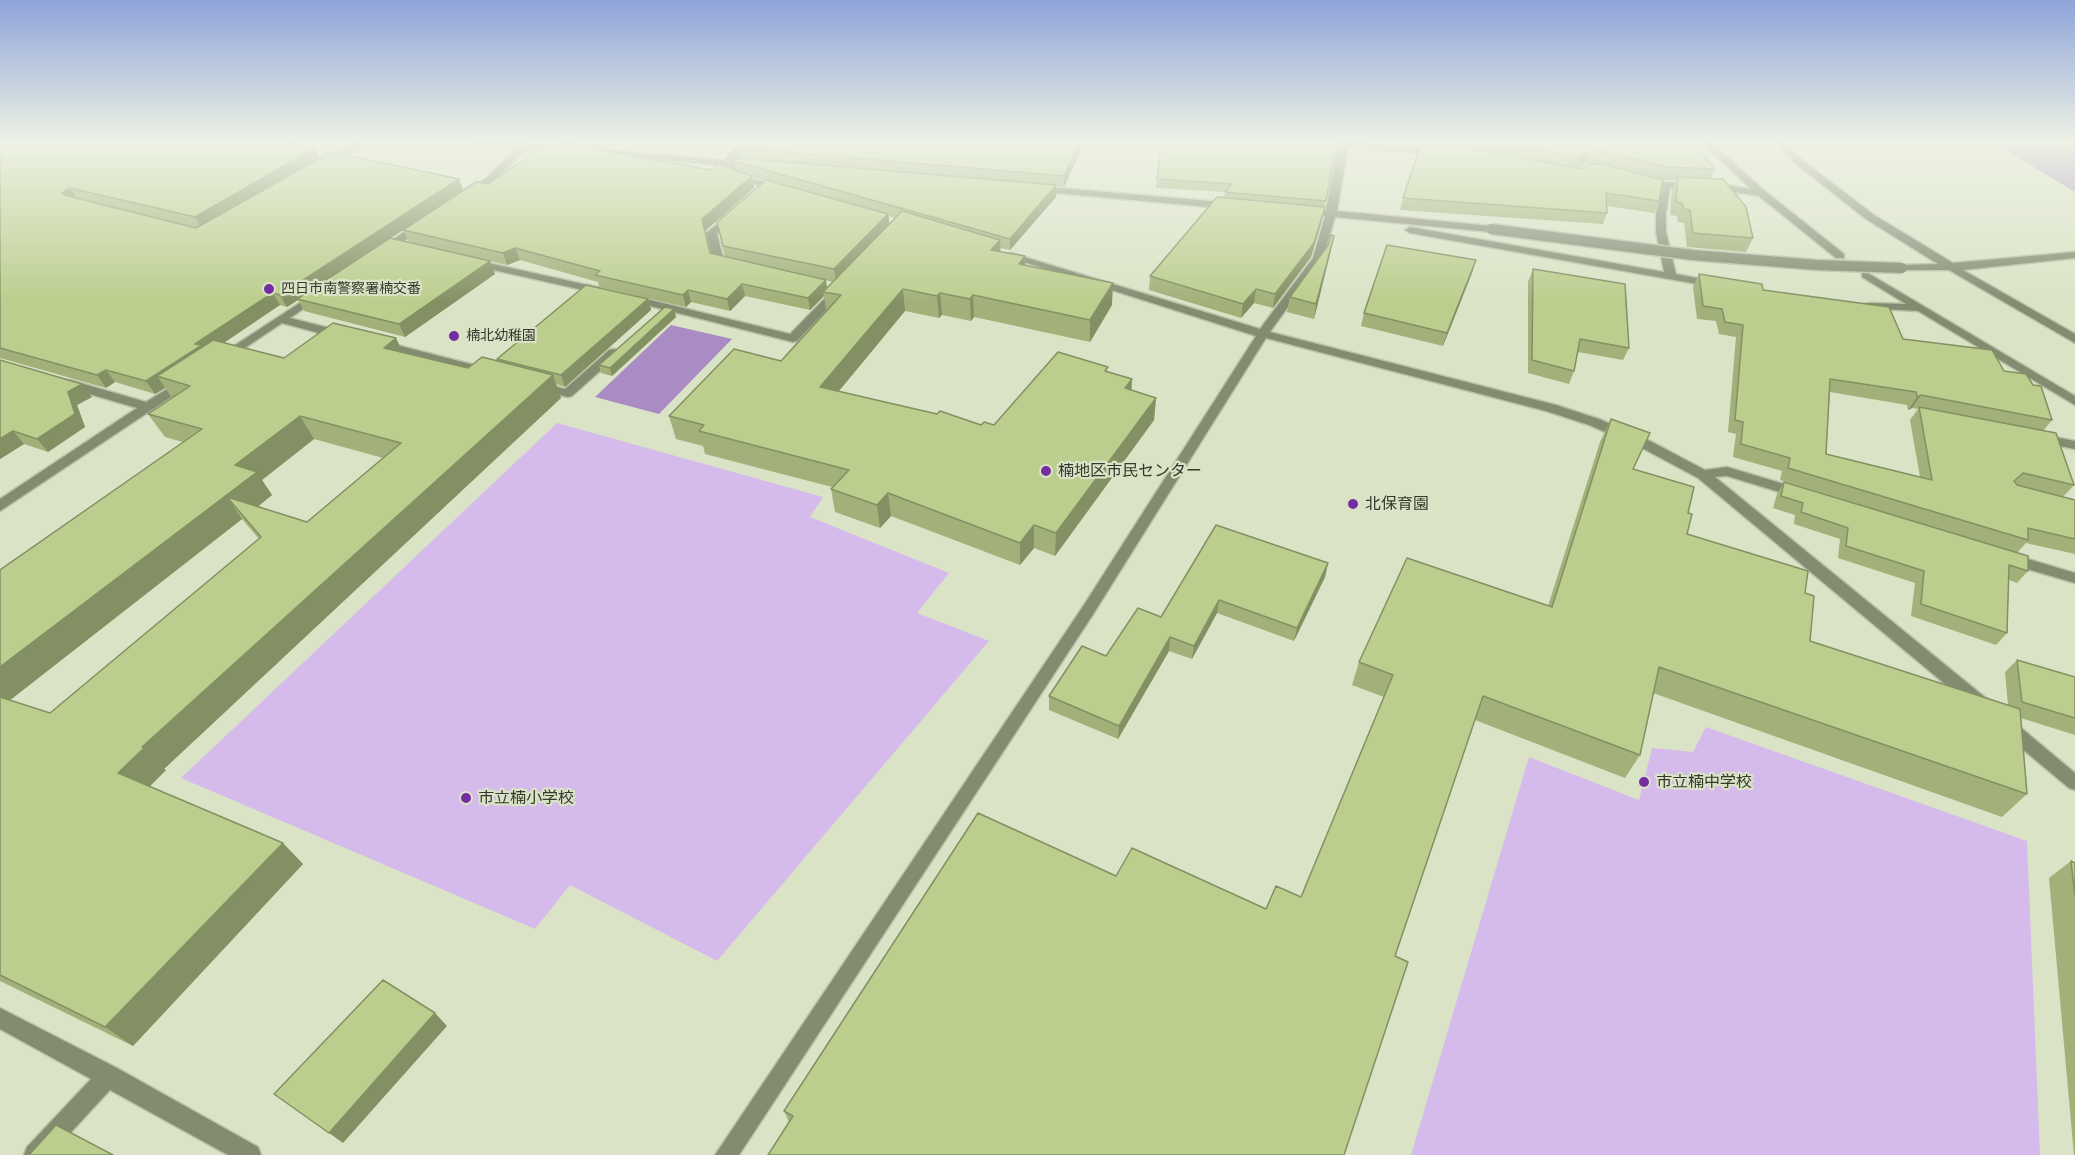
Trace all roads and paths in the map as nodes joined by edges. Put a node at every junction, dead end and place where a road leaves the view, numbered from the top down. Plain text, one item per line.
1 (467, 195) edge
2 (1103, 195) edge
3 (1334, 195) edge
4 (1665, 195) edge
5 (1763, 195) edge
6 (1841, 195) edge
7 (461, 199) edge
8 (743, 206) edge
9 (1248, 207) edge
10 (1307, 212) edge
11 (1331, 214) junction
12 (432, 218) edge
13 (1397, 219) junction
14 (393, 244) junction
15 (416, 249) edge
16 (994, 251) edge
17 (2075, 255) edge
18 (1840, 256) dead end
19 (374, 257) edge
20 (461, 260) edge
21 (1950, 266) junction
22 (741, 268) edge
23 (1866, 275) dead end
24 (1671, 278) junction
25 (839, 285) edge
26 (1729, 286) edge
27 (327, 288) edge
28 (1856, 306) edge
29 (1917, 308) junction
30 (280, 319) junction
31 (1263, 334) junction
32 (348, 337) edge
33 (2075, 339) edge
34 (371, 343) edge
35 (621, 346) edge
36 (214, 363) edge
37 (496, 375) edge
38 (195, 376) edge
39 (57, 380) edge
40 (527, 382) edge
41 (2075, 401) edge
42 (148, 407) junction
43 (2029, 436) edge
44 (2075, 445) edge
45 (1703, 475) junction
46 (1817, 499) edge
47 (0, 506) edge
48 (1996, 554) edge
49 (2075, 578) edge
50 (2075, 783) edge
51 (0, 1018) edge
52 (109, 1076) junction
53 (35, 1155) edge
54 (250, 1155) edge
55 (726, 1155) edge

1 - 7 street
2 - 9 street
3 - 11 street
4 - 24 street
5 - 18 street
6 - 21 street
8 - 22 street
10 - 11 street
11 - 13 street
11 - 31 street
12 - 14 street
13 - 21 street, bridge
13 - 24 street
14 - 15 street
14 - 19 street
16 - 31 street
17 - 21 street
20 - 25 street
21 - 33 street
23 - 29 street
24 - 26 street
27 - 30 street
28 - 29 street
29 - 41 street
30 - 32 street
30 - 36 street
31 - 45 street
31 - 55 street
34 - 37 street
35 - 40 street
38 - 42 street
39 - 42 street
42 - 47 street
43 - 44 street
45 - 46 street
45 - 50 street
48 - 49 street
51 - 52 street
52 - 53 street
52 - 54 street

